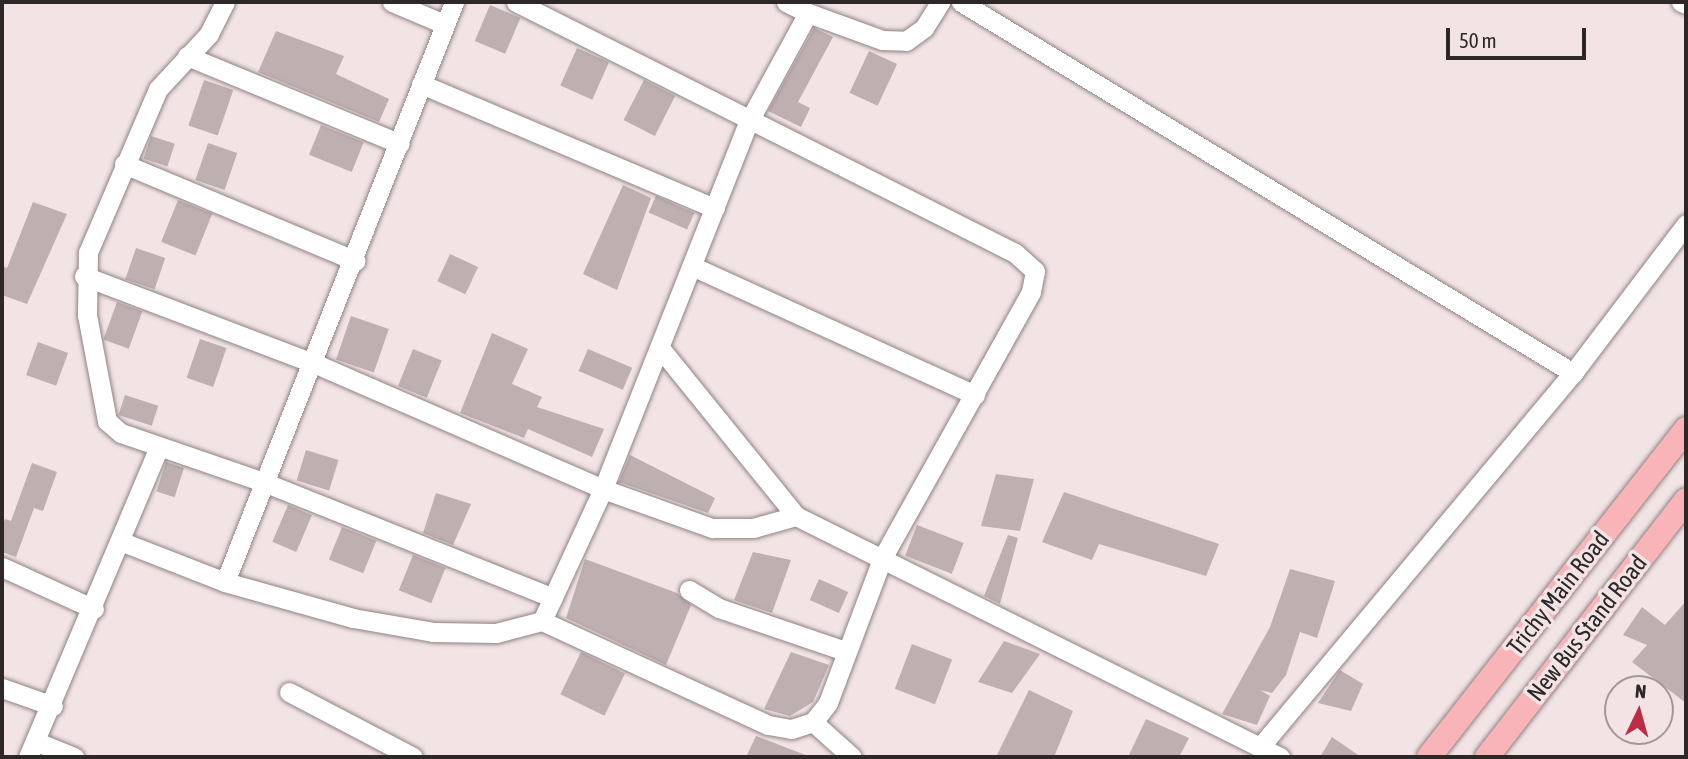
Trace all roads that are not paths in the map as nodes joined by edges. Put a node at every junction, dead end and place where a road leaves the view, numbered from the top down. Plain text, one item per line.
1 (225, 2) edge
2 (392, 2) edge
3 (454, 2) edge
4 (516, 2) edge
5 (786, 2) edge
6 (940, 2) edge
7 (961, 2) edge
8 (1681, 2) edge
9 (1686, 4) edge
10 (808, 13) junction
11 (444, 24) junction
12 (187, 56) junction
13 (421, 84) junction
14 (749, 121) junction
15 (400, 144) junction
16 (124, 164) junction
17 (715, 208) junction
18 (1686, 224) edge
19 (356, 261) junction
20 (692, 266) junction
21 (84, 276) junction
22 (660, 348) junction
23 (316, 364) junction
24 (1573, 373) junction
25 (975, 395) junction
26 (1686, 429) edge
27 (159, 447) junction
28 (265, 483) junction
29 (603, 489) junction
30 (1686, 500) edge
31 (796, 516) junction
32 (120, 541) junction
33 (881, 559) junction
34 (2, 566) edge
35 (225, 582) junction
36 (690, 590) dead end
37 (553, 598) junction
38 (93, 609) junction
39 (542, 621) junction
40 (845, 651) junction
41 (2, 688) edge
42 (289, 692) dead end
43 (53, 706) junction
44 (813, 722) junction
45 (1260, 747) junction
46 (32, 750) edge
47 (74, 757) edge
48 (413, 757) edge
49 (852, 757) edge
50 (1280, 757) edge
51 (1429, 757) edge
52 (1487, 757) edge

1 - 12 street
2 - 11 street
3 - 11 street
4 - 14 street
5 - 10 street
6 - 10 street
7 - 24 street
8 - 9 street
10 - 14 street
11 - 13 street
12 - 15 street
12 - 16 street
13 - 15 street
13 - 17 street
14 - 17 street
14 - 25 street
15 - 19 street
16 - 19 street
16 - 21 street
17 - 20 street
18 - 24 street
19 - 23 street
20 - 22 street
20 - 25 street
21 - 23 street
21 - 27 street
22 - 29 street
22 - 31 street
23 - 28 street
23 - 29 street
24 - 45 street
25 - 33 street
26 - 51 main road, Trichy Main Road
27 - 28 street
27 - 32 street
28 - 35 street
28 - 37 street
29 - 31 street
29 - 37 street
30 - 52 main road, New Bus Stand Road
31 - 33 street
32 - 35 street
32 - 38 street
33 - 40 street
33 - 45 street
34 - 38 street
35 - 39 street
36 - 40 street
37 - 39 street
38 - 43 street
39 - 44 street
40 - 44 street
41 - 43 street
42 - 48 street
43 - 46 street
44 - 49 street
45 - 50 street
46 - 47 street

